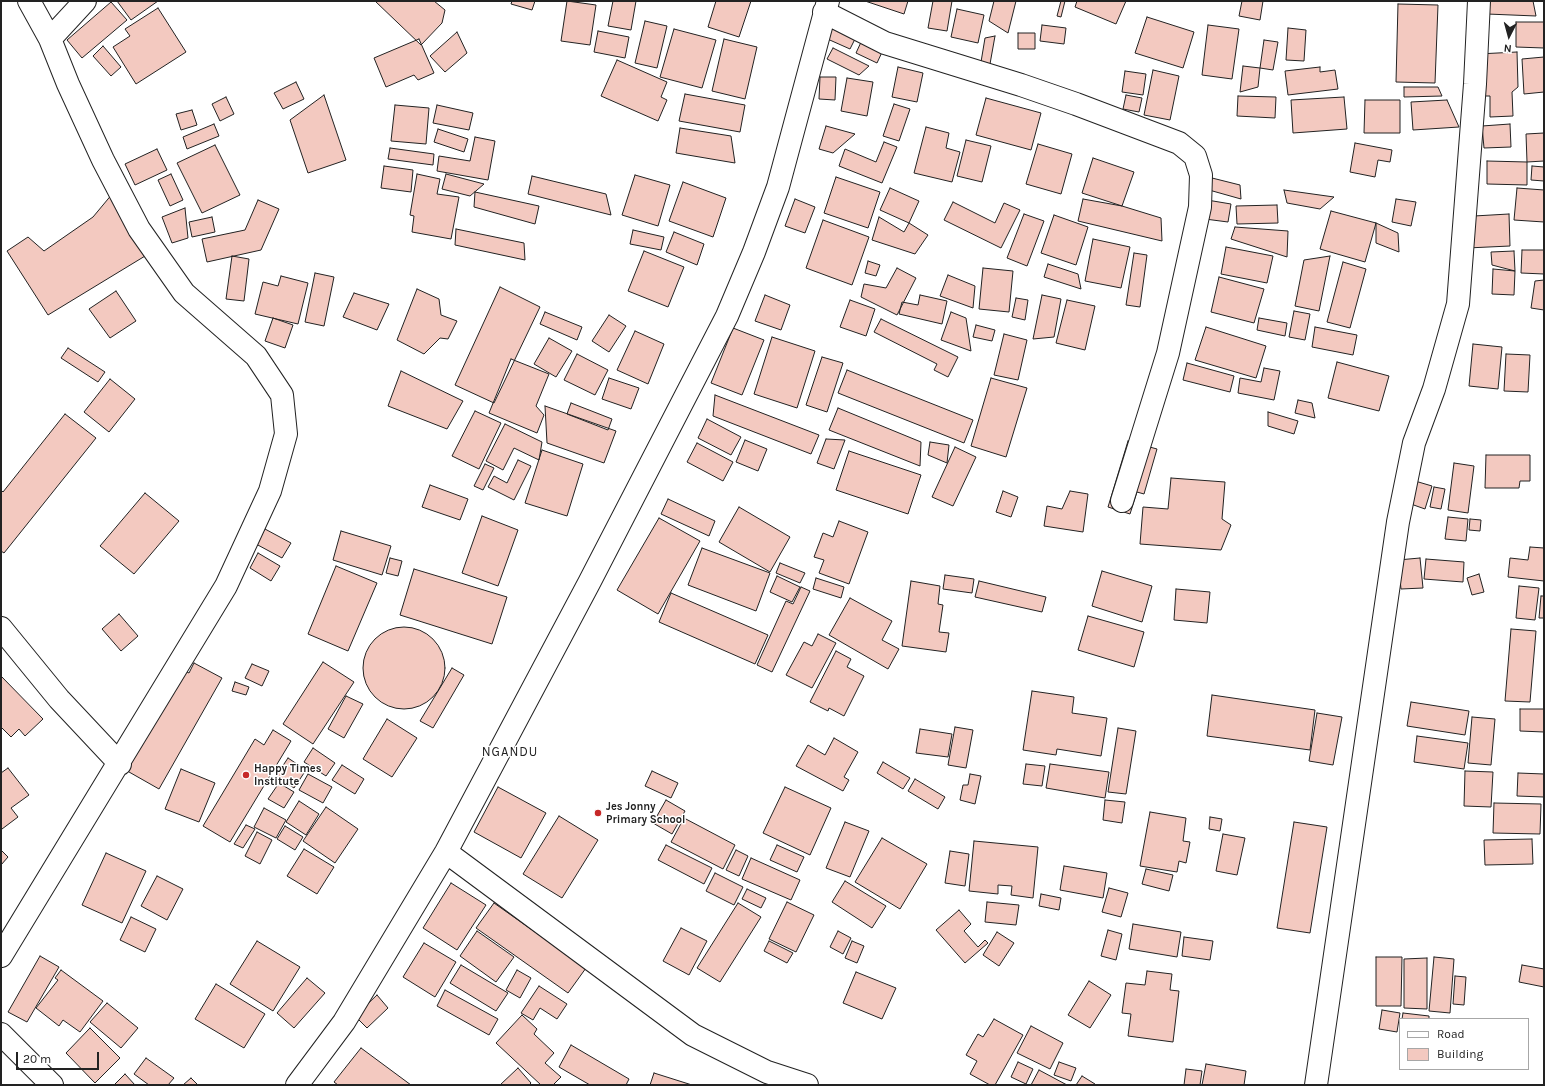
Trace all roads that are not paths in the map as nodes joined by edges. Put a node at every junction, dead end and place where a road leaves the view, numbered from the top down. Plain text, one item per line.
1 (29, 1) edge
2 (85, 1) edge
3 (1479, 1) edge
4 (826, 6) edge
5 (50, 39) junction
6 (1122, 501) dead end
7 (1, 628) edge
8 (120, 764) junction
9 (446, 852) junction
10 (1, 956) edge
11 (1, 1034) edge
12 (52, 1085) edge
13 (297, 1085) edge
14 (807, 1085) edge
15 (1316, 1085) edge

1 - 5 street
2 - 5 street
3 - 15 street
4 - 6 street
4 - 9 street
5 - 8 street
7 - 8 street
8 - 10 street
9 - 13 street
9 - 14 street
11 - 12 street

